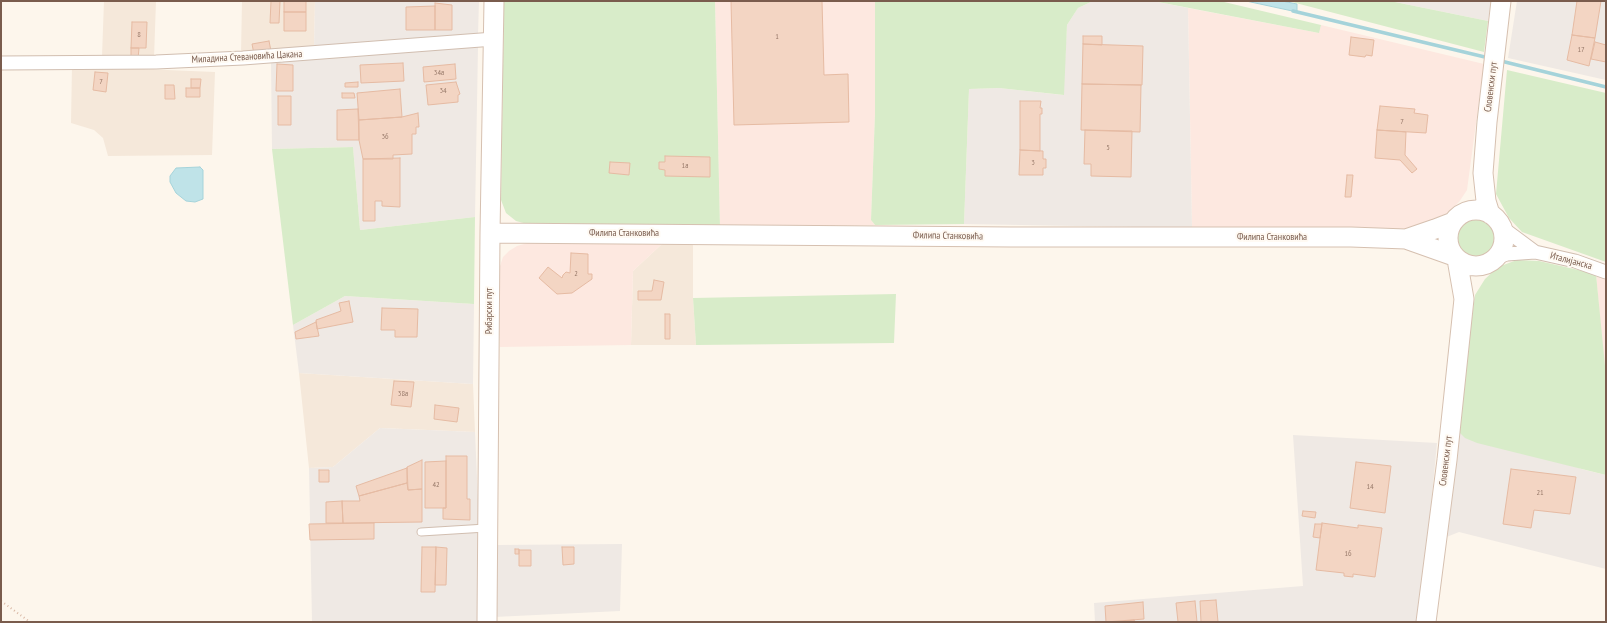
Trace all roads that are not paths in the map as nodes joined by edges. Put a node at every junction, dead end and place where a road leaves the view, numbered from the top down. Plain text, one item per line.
1 (494, 1) edge
2 (1502, 1) edge
3 (494, 39) junction
4 (1, 63) edge
5 (1483, 173) junction
6 (1458, 218) junction
7 (1495, 220) junction
8 (490, 233) junction
9 (1406, 238) junction
10 (1535, 252) junction
11 (1456, 257) junction
12 (1492, 260) junction
13 (1606, 272) edge
14 (1464, 299) junction
15 (488, 528) junction
16 (421, 532) dead end
17 (487, 622) edge
18 (1426, 622) edge

1 - 3 main road, Рибарски пут
2 - 5 main road, Словенски пут
3 - 4 street, Миладина Стевановића Цакана
3 - 8 main road, Рибарски пут
5 - 6 main road, Словенски пут
5 - 7 main road, Словенски пут
6 - 7 main road
6 - 9 main road, Филипа Станковића
6 - 11 main road
7 - 10 street, Италијанска
7 - 12 main road
8 - 9 main road, Филипа Станковића
8 - 15 main road, Рибарски пут
9 - 11 main road, Филипа Станковића
10 - 12 street, Италијанска
10 - 13 street, Италијанска
11 - 12 main road
11 - 14 main road, Словенски пут
12 - 14 main road, Словенски пут
14 - 18 main road, Словенски пут
15 - 16 lane
15 - 17 main road, Рибарски пут

